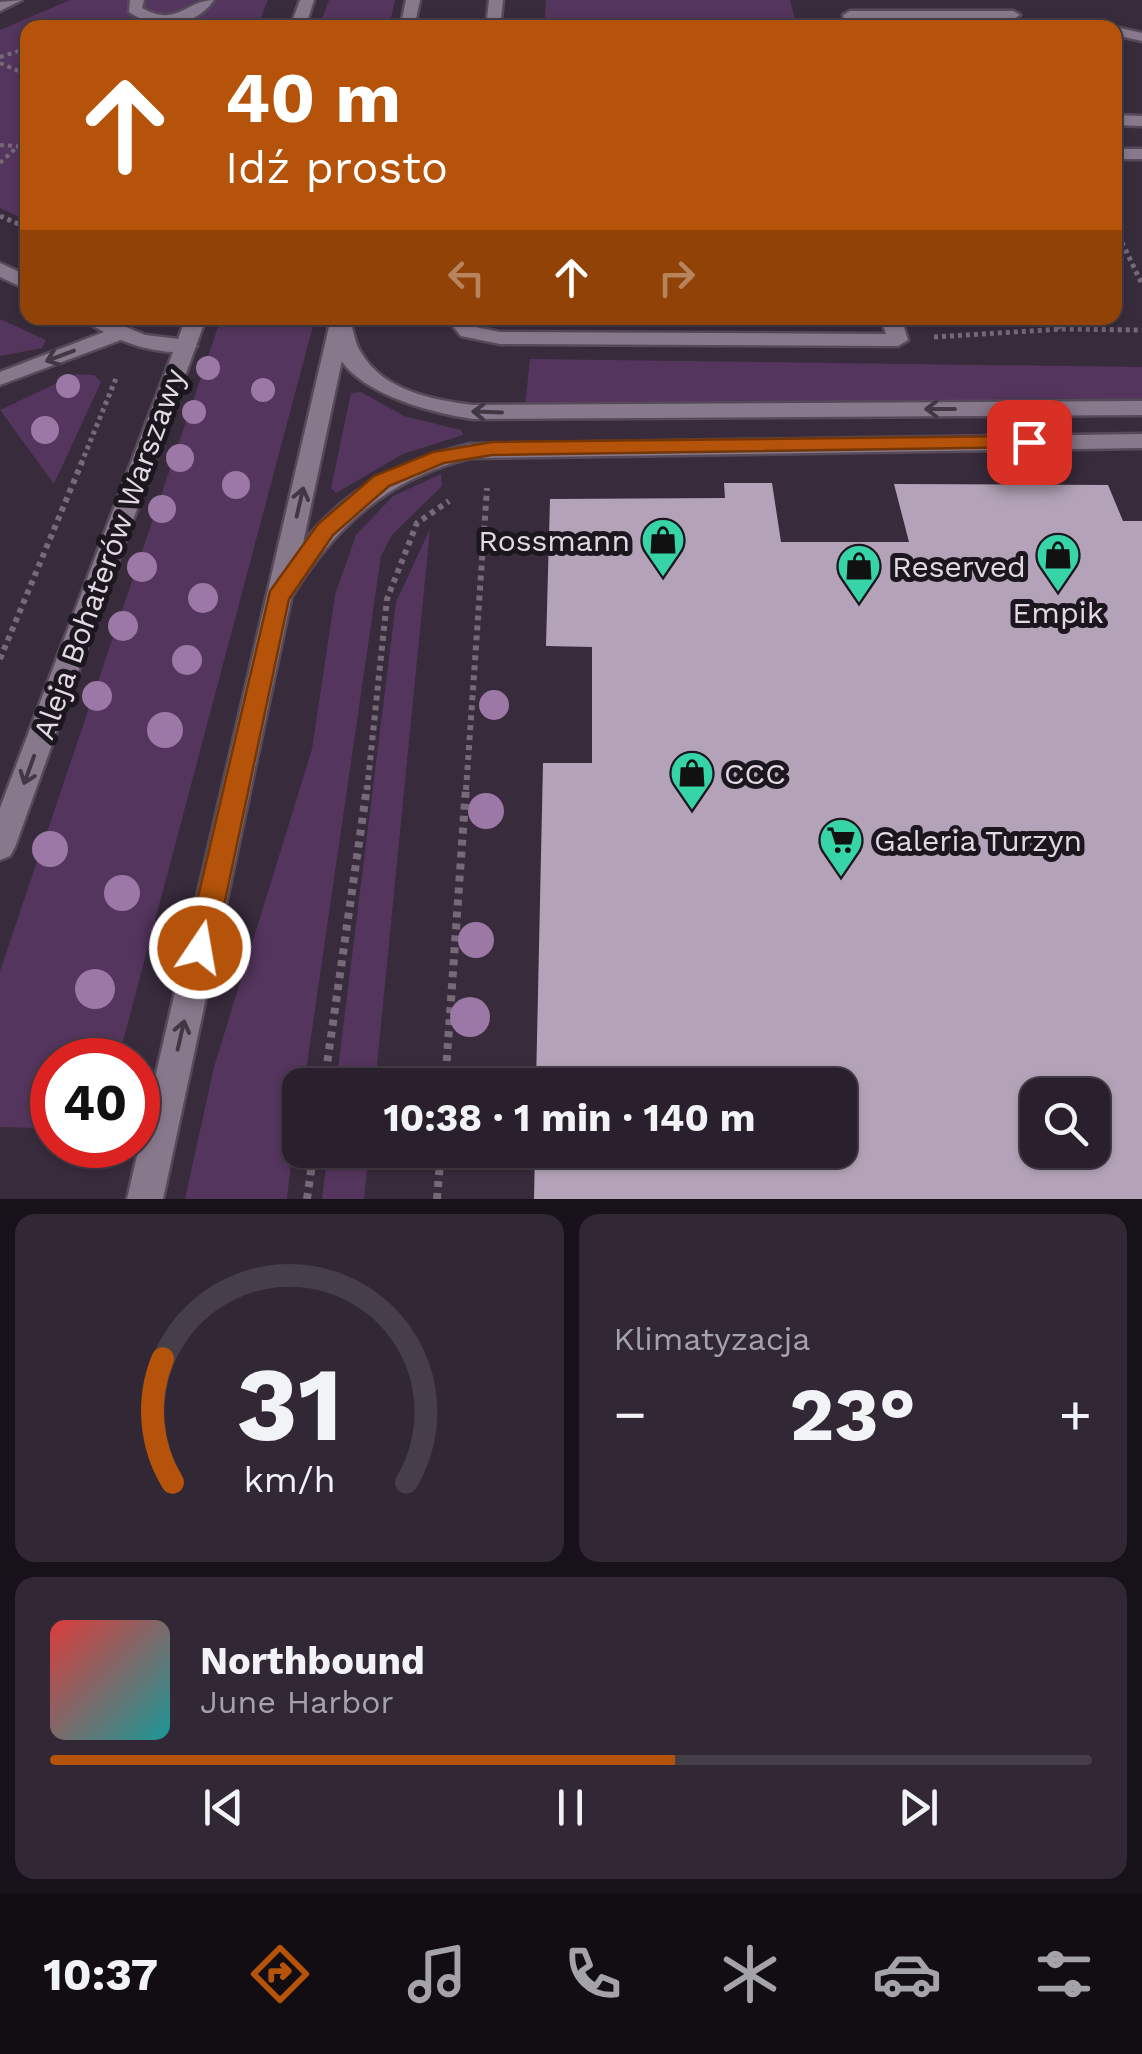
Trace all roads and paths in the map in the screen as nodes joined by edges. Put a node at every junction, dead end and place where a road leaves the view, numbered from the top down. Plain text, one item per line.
1 (15, 0) edge
2 (138, 0) edge
3 (207, 0) edge
4 (0, 6) edge
5 (1012, 14) edge
6 (852, 20) edge
7 (0, 145) edge
8 (18, 146) joint
9 (0, 164) edge
10 (1122, 243) edge
11 (1142, 284) edge
12 (103, 325) edge
13 (194, 325) edge
14 (340, 325) edge
15 (342, 325) edge
16 (459, 325) edge
17 (893, 325) edge
18 (1058, 325) edge
19 (1060, 329) junction
20 (1142, 330) edge
21 (120, 334) junction
22 (898, 340) junction
23 (186, 346) junction
24 (120, 360) dead end
25 (0, 379) edge
26 (1142, 408) edge
27 (1142, 442) edge
28 (470, 450) junction
29 (488, 476) dead end
30 (278, 597) junction
31 (0, 659) edge
32 (0, 847) edge
33 (327, 1068) edge
34 (446, 1068) edge
35 (311, 1168) edge
36 (440, 1168) edge
37 (145, 1199) edge
38 (307, 1199) edge
39 (437, 1199) edge

1 - 4 street
2 - 3 street
5 - 6 street
7 - 8 path
8 - 9 path
10 - 11 path
12 - 21 street
13 - 23 street, Aleja Bohaterów Warszawy
30 -> 14 street
26 -> 15 street
16 - 22 street
17 - 22 street
18 - 19 path
19 - 20 path
19 - 22 path
21 - 23 street
21 -> 25 street
23 -> 32 street, Aleja Bohaterów Warszawy
24 - 31 path
27 - 28 street
28 - 30 street
28 - 33 path
29 - 34 path
37 -> 30 street
35 - 38 path
36 - 39 path

